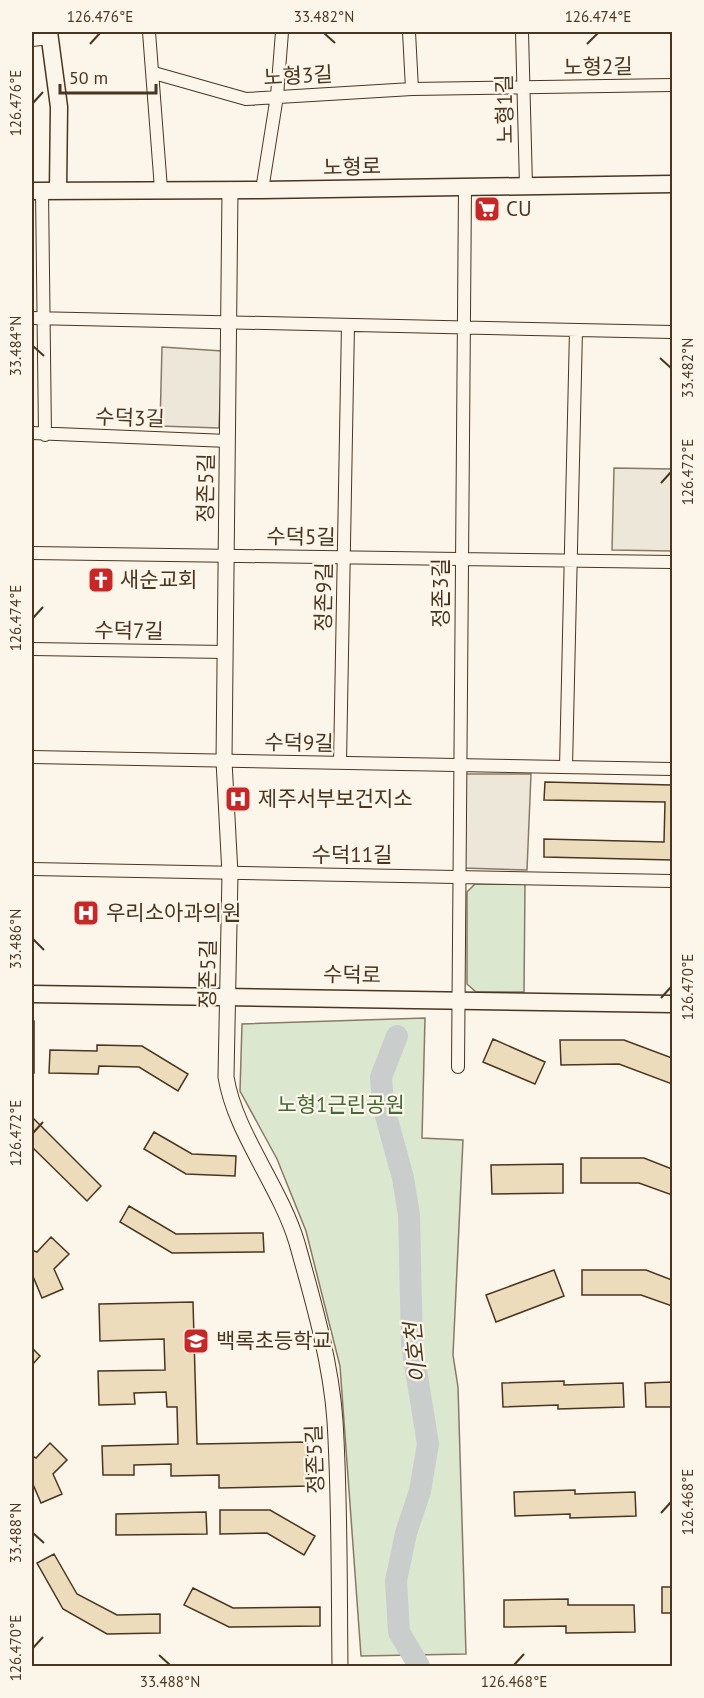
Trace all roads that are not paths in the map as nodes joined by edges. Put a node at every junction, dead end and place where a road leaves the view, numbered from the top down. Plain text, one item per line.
1 (150, 32) edge
2 (282, 32) edge
3 (409, 32) edge
4 (522, 32) edge
5 (49, 34) edge
6 (32, 40) edge
7 (154, 73) junction
8 (672, 85) edge
9 (523, 87) junction
10 (412, 89) junction
11 (277, 96) junction
12 (672, 183) edge
13 (526, 186) junction
14 (465, 188) junction
15 (161, 189) junction
16 (230, 190) junction
17 (262, 190) junction
18 (44, 191) edge
19 (32, 318) edge
20 (45, 319) junction
21 (229, 322) junction
22 (348, 325) junction
23 (462, 327) junction
24 (576, 330) junction
25 (672, 332) edge
26 (32, 433) edge
27 (45, 435) junction
28 (228, 441) junction
29 (32, 553) edge
30 (226, 556) junction
31 (344, 557) junction
32 (461, 558) junction
33 (571, 560) junction
34 (672, 562) edge
35 (32, 649) edge
36 (225, 652) junction
37 (32, 757) edge
38 (224, 761) junction
39 (340, 763) junction
40 (460, 765) junction
41 (566, 767) junction
42 (672, 769) edge
43 (32, 869) edge
44 (230, 874) junction
45 (459, 875) junction
46 (672, 881) edge
47 (32, 994) edge
48 (229, 996) junction
49 (458, 999) junction
50 (672, 1004) edge
51 (458, 1067) dead end
52 (340, 1666) edge

1 - 7 street
2 - 11 street
3 - 10 street
4 - 9 street, 노형1길
5 - 6 street
5 - 18 main road
7 - 11 street, 노형3길
7 - 15 street
8 - 9 street, 노형2길
9 - 10 street, 노형3길
9 - 13 street, 노형1길
10 - 11 street, 노형3길
11 - 17 street
12 - 13 main road, 노형로
13 - 14 main road, 노형로
14 - 17 main road, 노형로
14 - 23 street, 정존3길
15 - 16 main road, 노형로
15 - 18 main road, 노형로
16 - 17 main road, 노형로
16 - 21 street, 정존5길
18 - 20 street
19 - 20 street
20 - 21 street
20 - 27 street
21 - 22 street
21 - 28 street, 정존5길
22 - 23 street
22 - 31 street, 정존9길
23 - 24 street
23 - 32 street, 정존3길
24 - 25 street
24 - 33 street
26 - 27 street, 수덕3길
27 - 28 street, 수덕3길
28 - 30 street, 정존5길
29 - 30 street, 수덕5길
30 - 31 street, 수덕5길
30 - 36 street, 정존5길
31 - 32 street, 수덕5길
31 - 39 street, 정존9길
32 - 33 street, 수덕5길
32 - 40 street, 정존3길
33 - 34 street, 수덕5길
33 - 41 street
35 - 36 street, 수덕7길
36 - 38 street, 정존5길
37 - 38 street, 수덕9길
38 - 39 street, 수덕9길
38 - 44 street, 정존5길
39 - 40 street, 수덕9길
40 - 41 street, 수덕9길
40 - 45 street, 정존3길
41 - 42 street, 수덕9길
43 - 44 street, 수덕11길
44 - 45 street, 수덕11길
44 - 48 street, 정존5길
45 - 46 street, 수덕11길
45 - 49 street, 정존3길
47 - 48 main road, 수덕로
48 - 49 main road, 수덕로
48 - 52 street, 정존5길
49 - 50 main road, 수덕로
49 - 51 street, 정존3길

